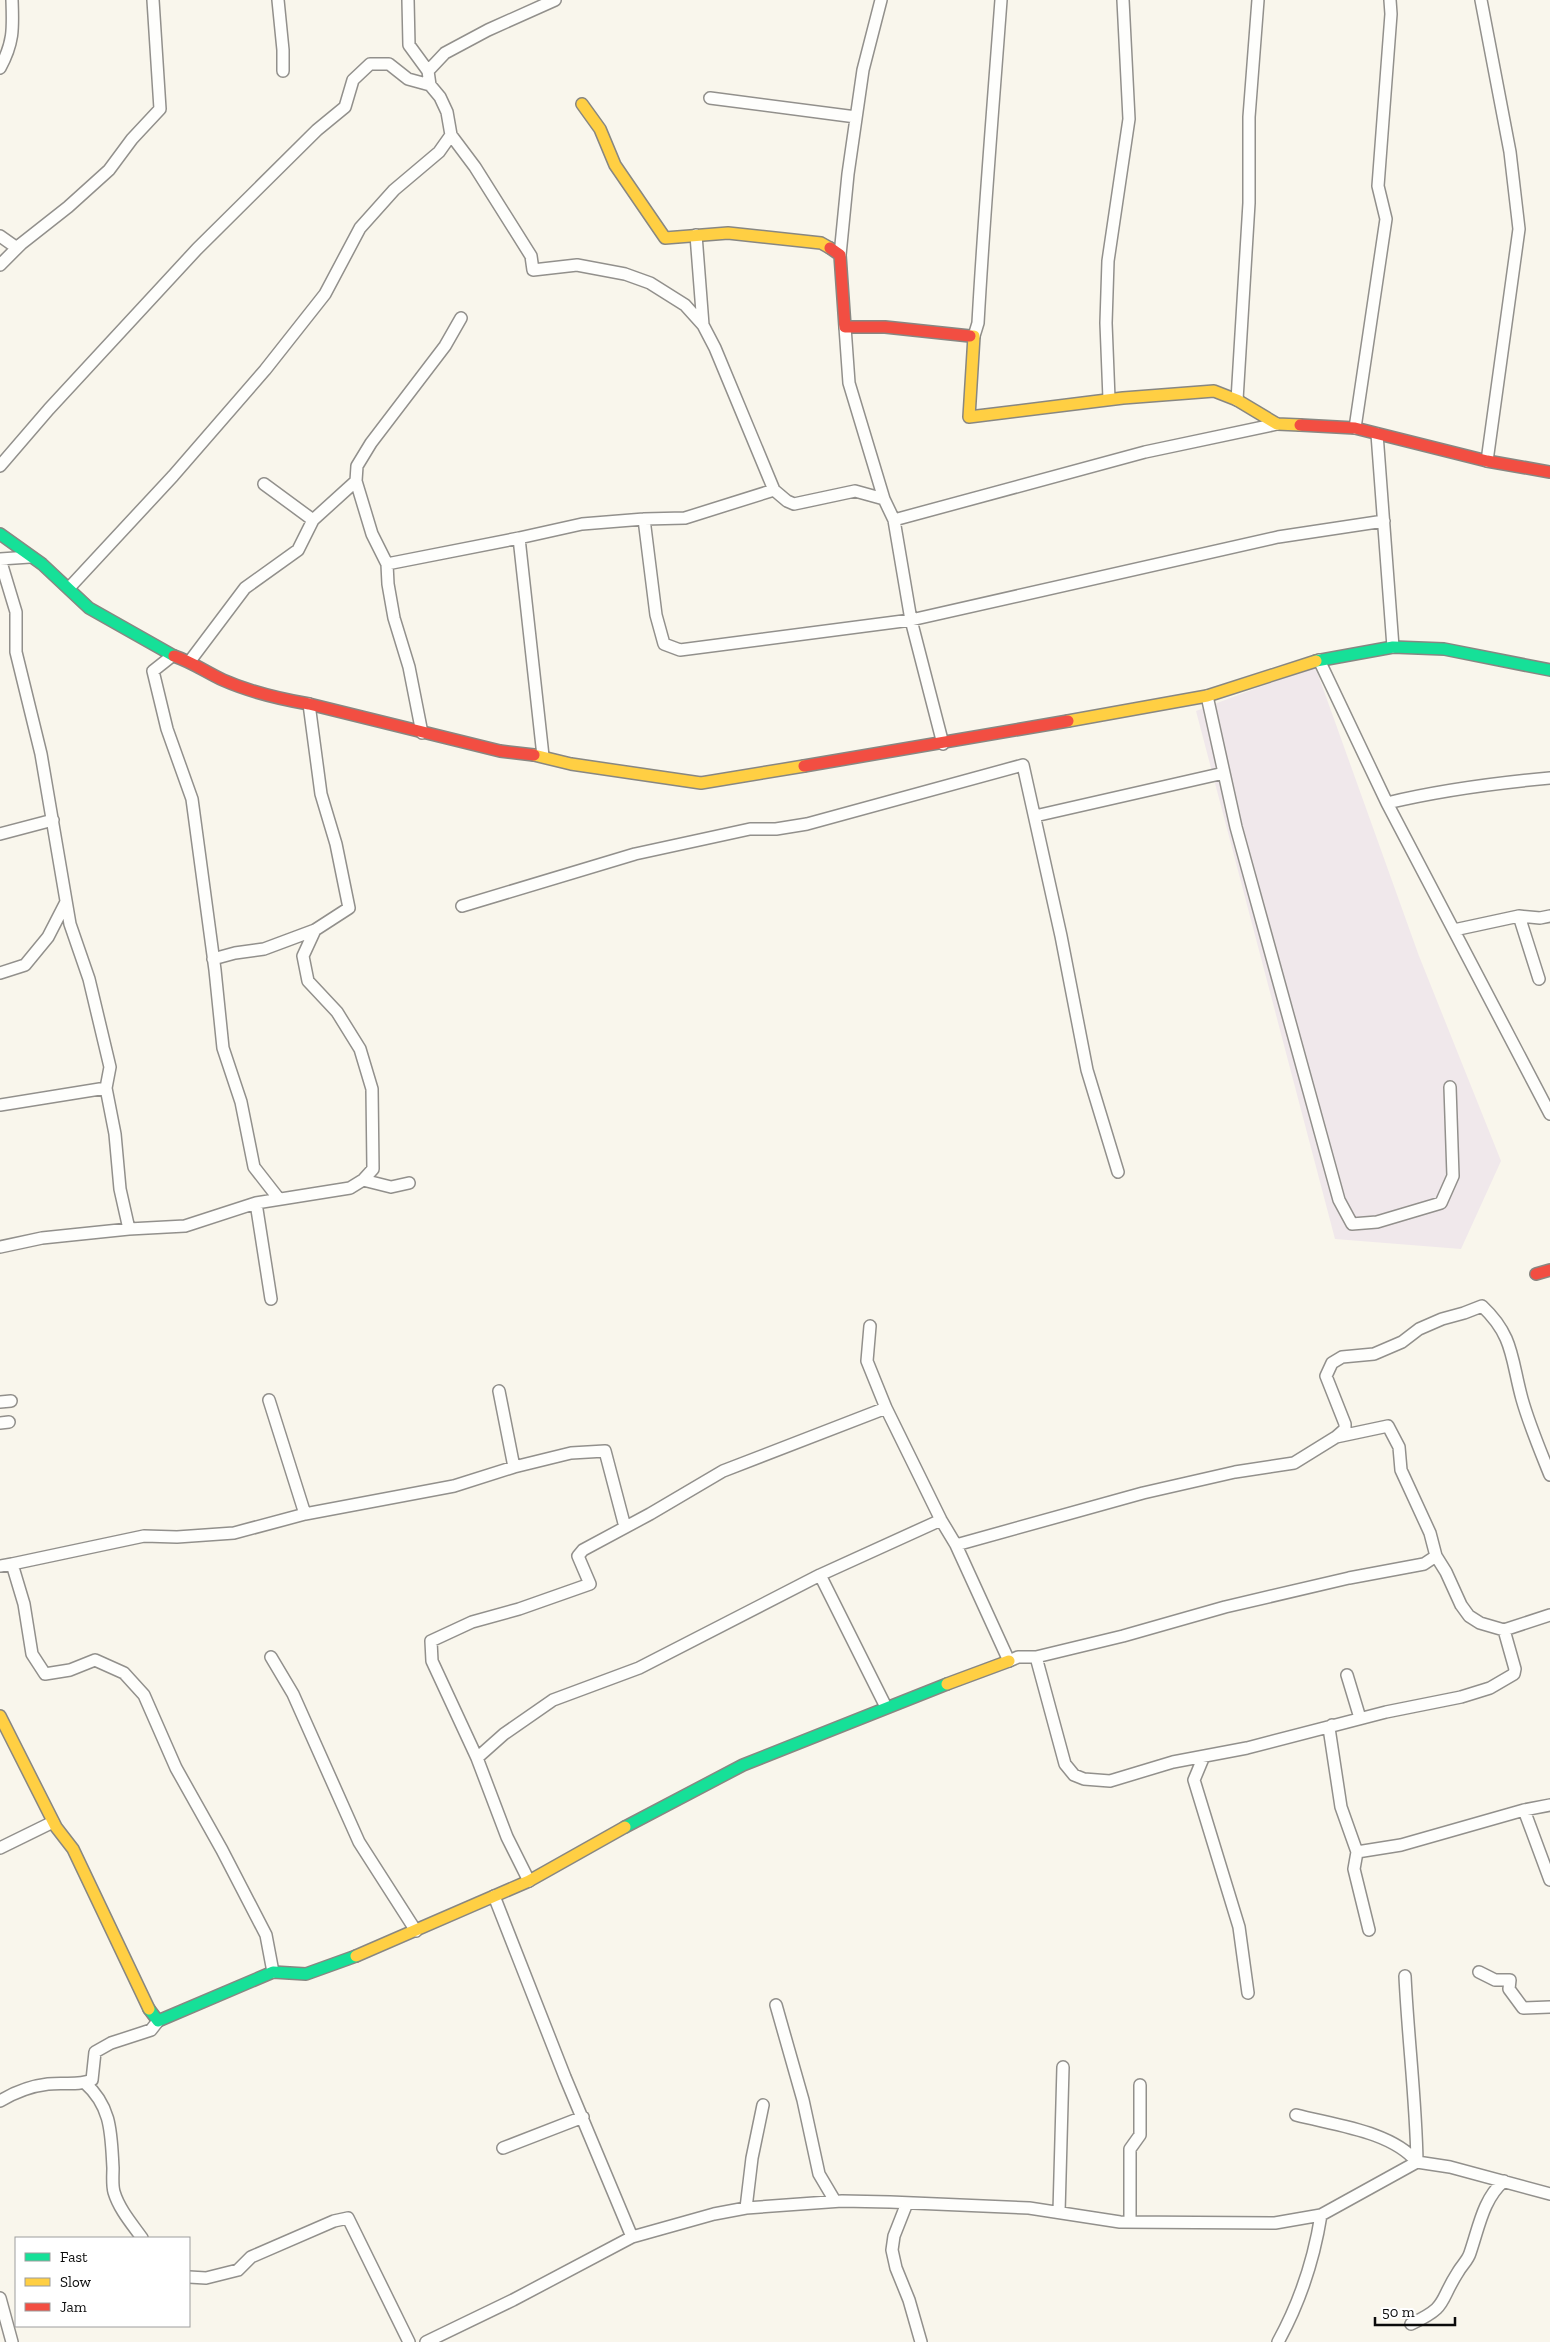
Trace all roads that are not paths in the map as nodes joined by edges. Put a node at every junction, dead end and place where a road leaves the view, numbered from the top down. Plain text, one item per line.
1 (12, 0) edge
2 (153, 0) edge
3 (278, 0) edge
4 (408, 0) edge
5 (555, 0) edge
6 (881, 0) edge
7 (1001, 0) edge
8 (1123, 0) edge
9 (1258, 0) edge
10 (1390, 0) edge
11 (1481, 0) edge
12 (0, 68) edge
13 (283, 71) dead end
14 (428, 71) junction
15 (430, 85) junction
16 (710, 98) dead end
17 (582, 104) dead end
18 (856, 117) junction
19 (451, 135) junction
20 (696, 235) junction
21 (0, 236) edge
22 (842, 239) junction
23 (821, 243) junction
24 (16, 248) junction
25 (840, 255) junction
26 (0, 265) edge
27 (461, 318) dead end
28 (703, 325) junction
29 (845, 327) junction
30 (974, 336) junction
31 (1109, 399) junction
32 (1237, 400) junction
33 (1277, 424) junction
34 (1356, 428) junction
35 (1377, 434) junction
36 (1487, 461) junction
37 (0, 466) edge
38 (1550, 472) edge
39 (356, 481) junction
40 (264, 484) dead end
41 (774, 490) junction
42 (884, 499) junction
43 (644, 519) junction
44 (313, 520) junction
45 (894, 520) junction
46 (1384, 522) junction
47 (0, 534) edge
48 (518, 538) junction
49 (30, 557) junction
50 (387, 564) junction
51 (69, 588) junction
52 (911, 620) junction
53 (1393, 647) junction
54 (172, 656) junction
55 (1319, 660) junction
56 (190, 661) junction
57 (1550, 670) edge
58 (1207, 696) junction
59 (309, 704) junction
60 (422, 733) junction
61 (944, 744) junction
62 (544, 756) junction
63 (1224, 773) junction
64 (1550, 778) edge
65 (1388, 803) junction
66 (1035, 816) junction
67 (52, 820) junction
68 (0, 834) edge
69 (66, 902) junction
70 (462, 906) dead end
71 (1519, 916) junction
72 (1550, 916) edge
73 (315, 930) junction
74 (1454, 930) junction
75 (213, 959) junction
76 (0, 973) edge
77 (1539, 979) dead end
78 (1450, 1087) dead end
79 (106, 1088) junction
80 (0, 1104) edge
81 (1550, 1114) edge
82 (1118, 1172) dead end
83 (363, 1180) junction
84 (409, 1183) dead end
85 (279, 1199) junction
86 (256, 1203) junction
87 (129, 1229) junction
88 (0, 1247) edge
89 (1550, 1270) edge
90 (1536, 1274) dead end
91 (271, 1299) dead end
92 (870, 1326) dead end
93 (499, 1392) dead end
94 (269, 1400) dead end
95 (886, 1408) junction
96 (1336, 1437) junction
97 (514, 1466) junction
98 (1550, 1475) edge
99 (306, 1514) junction
100 (941, 1520) junction
101 (625, 1527) junction
102 (956, 1545) junction
103 (1436, 1556) junction
104 (12, 1564) junction
105 (0, 1566) edge
106 (820, 1575) junction
107 (1550, 1615) edge
108 (1504, 1630) junction
109 (1036, 1657) junction
110 (271, 1658) dead end
111 (1009, 1661) junction
112 (1347, 1675) dead end
113 (886, 1707) junction
114 (0, 1716) edge
115 (1360, 1718) junction
116 (1332, 1725) junction
117 (1204, 1756) junction
118 (476, 1758) junction
119 (1550, 1805) edge
120 (1524, 1810) junction
121 (53, 1822) junction
122 (0, 1848) edge
123 (1357, 1852) junction
124 (1550, 1880) edge
125 (529, 1881) junction
126 (494, 1896) junction
127 (1369, 1930) dead end
128 (416, 1931) junction
129 (273, 1972) junction
130 (1479, 1972) dead end
131 (1406, 1976) dead end
132 (1248, 1993) dead end
133 (776, 2005) dead end
134 (1550, 2007) edge
135 (158, 2021) junction
136 (1063, 2067) dead end
137 (85, 2083) junction
138 (1140, 2085) dead end
139 (0, 2101) edge
140 (763, 2105) dead end
141 (1296, 2115) dead end
142 (583, 2117) junction
143 (503, 2148) dead end
144 (1417, 2162) junction
145 (1504, 2180) junction
146 (1550, 2194) edge
147 (835, 2202) junction
148 (907, 2203) junction
149 (746, 2208) junction
150 (1059, 2212) junction
151 (1321, 2214) junction
152 (1130, 2222) junction
153 (141, 2237) edge
154 (632, 2238) junction
155 (190, 2277) edge
156 (0, 2298) edge
157 (1411, 2324) dead end
158 (12, 2342) edge
159 (409, 2342) edge
160 (426, 2342) edge
161 (921, 2342) edge
162 (1278, 2342) edge

1 - 12 street
2 - 24 street
3 - 13 street
4 - 14 street
5 - 14 street
6 - 18 street
7 - 30 street
8 - 31 street
9 - 32 street
10 - 34 street
11 - 36 street
14 - 15 street
15 - 19 street
15 - 37 street
16 - 18 street
17 - 20 street
18 - 22 street
19 - 28 street
19 - 51 street
20 - 23 street
20 - 28 street
21 - 24 street
22 - 23 street
22 - 25 street
23 - 25 street
24 - 26 street
25 - 29 street
27 - 39 street
28 - 41 street
29 - 30 street
29 - 42 street
30 - 31 street
31 - 32 street
32 - 33 street
33 - 34 street
33 - 45 street
34 - 35 street
35 - 36 street
35 - 46 street
36 - 38 street
39 - 44 street
39 - 50 street
40 - 44 street
41 - 42 street
41 - 43 street
42 - 45 street
43 - 48 street
43 - 52 street
44 - 56 street
45 - 52 street
46 - 52 street
46 - 53 street
47 - 49 street
48 - 50 street
48 - 62 street
49 - 51 street
49 - 67 street
50 - 60 street
51 - 54 street
52 - 61 street
53 - 55 street
53 - 57 street
54 - 56 street
54 - 75 street
55 - 58 street
55 - 65 street
56 - 59 street
58 - 61 street
58 - 63 street
59 - 60 street
59 - 73 street
60 - 62 street
61 - 62 street
63 - 66 street
63 - 78 street
64 - 65 street
65 - 74 street
66 - 70 street
66 - 82 street
67 - 68 street
67 - 69 street
69 - 76 street
69 - 79 street
71 - 72 street
71 - 74 street
71 - 77 street
73 - 75 street
73 - 83 street
74 - 81 street
75 - 85 street
79 - 80 street
79 - 87 street
83 - 84 street
83 - 85 street
85 - 86 street
86 - 87 street
86 - 91 street
87 - 88 street
89 - 90 street
92 - 95 street
93 - 97 street
94 - 99 street
95 - 100 street
95 - 101 street
96 - 98 street
96 - 102 street
96 - 103 street
97 - 99 street
97 - 101 street
99 - 104 street
100 - 102 street
100 - 106 street
101 - 118 street
102 - 111 street
103 - 108 street
103 - 109 street
104 - 105 street
104 - 129 street
106 - 113 street
106 - 118 street
107 - 108 street
108 - 115 street
109 - 111 street
109 - 117 street
110 - 128 street
111 - 113 street
112 - 115 street
113 - 125 street
114 - 121 street
115 - 116 street
116 - 117 street
116 - 123 street
117 - 132 street
118 - 125 street
119 - 120 street
120 - 123 street
120 - 124 street
121 - 122 street
121 - 135 street
123 - 127 street
125 - 126 street
126 - 128 street
126 - 142 street
128 - 129 street
129 - 135 street
130 - 134 street
131 - 144 street
133 - 147 street
135 - 137 street
136 - 150 street
137 - 139 street
137 - 153 street
138 - 152 street
140 - 149 street
141 - 144 street
142 - 143 street
142 - 154 street
144 - 145 street
144 - 151 street
145 - 146 street
145 - 157 street
147 - 148 street
147 - 149 street
148 - 150 street
148 - 161 street
149 - 154 street
150 - 152 street
151 - 152 street
151 - 162 street
154 - 160 street
155 - 159 street
156 - 158 street

